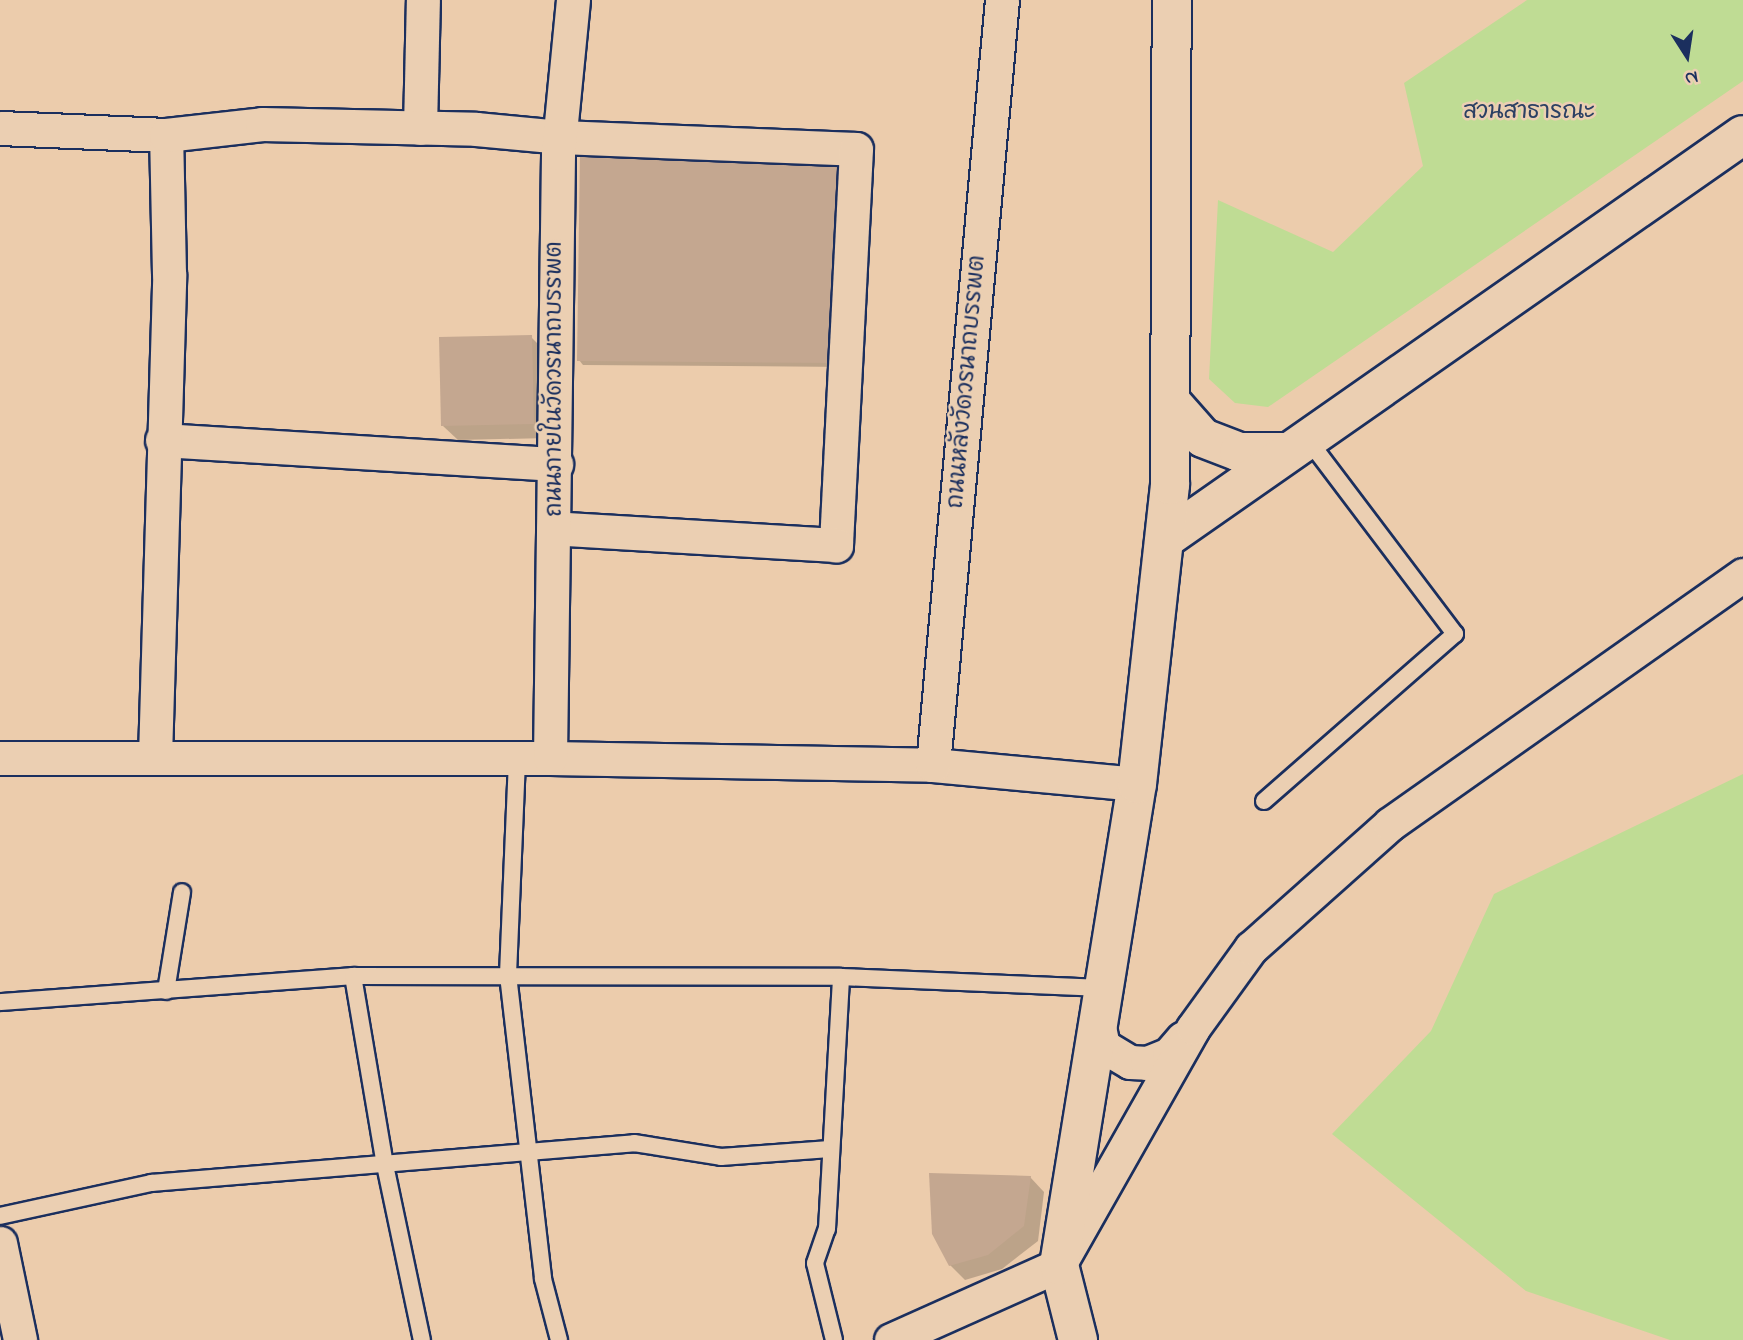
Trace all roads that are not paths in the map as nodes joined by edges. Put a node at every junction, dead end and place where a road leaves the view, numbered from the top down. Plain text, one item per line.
1 (423, 0) edge
2 (573, 0) edge
3 (1002, 0) edge
4 (1172, 0) edge
5 (0, 128) edge
6 (421, 128) junction
7 (166, 135) junction
8 (1743, 135) edge
9 (560, 137) junction
10 (1173, 404) junction
11 (162, 440) junction
12 (1298, 445) junction
13 (556, 464) junction
14 (554, 528) junction
15 (1165, 539) junction
16 (1743, 575) edge
17 (155, 757) junction
18 (0, 758) edge
19 (550, 758) junction
20 (517, 760) junction
21 (933, 765) junction
22 (1137, 784) junction
23 (1264, 801) dead end
24 (182, 892) dead end
25 (508, 975) junction
26 (353, 976) junction
27 (841, 977) junction
28 (1102, 988) junction
29 (166, 991) junction
30 (0, 1002) edge
31 (1099, 1027) junction
32 (1193, 1028) junction
33 (830, 1149) junction
34 (526, 1154) junction
35 (385, 1165) junction
36 (0, 1216) edge
37 (0, 1243) edge
38 (1059, 1265) junction
39 (20, 1340) edge
40 (422, 1340) edge
41 (559, 1340) edge
42 (834, 1340) edge
43 (891, 1340) edge
44 (1078, 1340) edge

1 - 6 street
2 - 9 street, ถนนภายในวัดวรนาถบรรพต
3 - 21 street, ถนนหลังวัดวรนาถบรรพต
4 - 10 street
5 - 7 street
6 - 7 street
6 - 9 street
7 - 11 street
8 - 12 street
9 - 13 street, ถนนภายในวัดวรนาถบรรพต
9 - 14 street
10 - 12 street
10 - 15 street
11 - 13 street
11 - 17 street
12 - 15 street
12 - 23 lane
13 - 14 street, ถนนภายในวัดวรนาถบรรพต
14 - 19 street, ถนนภายในวัดวรนาถบรรพต
15 - 22 street
16 - 32 street
17 - 18 street
17 - 20 street
19 - 20 street
19 - 21 street
20 - 25 lane
21 - 22 street
22 - 28 street
24 - 29 lane
25 - 26 lane
25 - 27 lane
25 - 34 lane
26 - 29 lane
26 - 35 lane
27 - 28 lane
27 - 33 lane
28 - 31 street
29 - 30 lane
31 - 32 street
31 - 38 street
32 - 38 street
33 - 34 lane
33 - 42 lane
34 - 35 lane
34 - 41 lane
35 - 36 lane
35 - 40 lane
37 - 39 street
38 - 43 street
38 - 44 street

